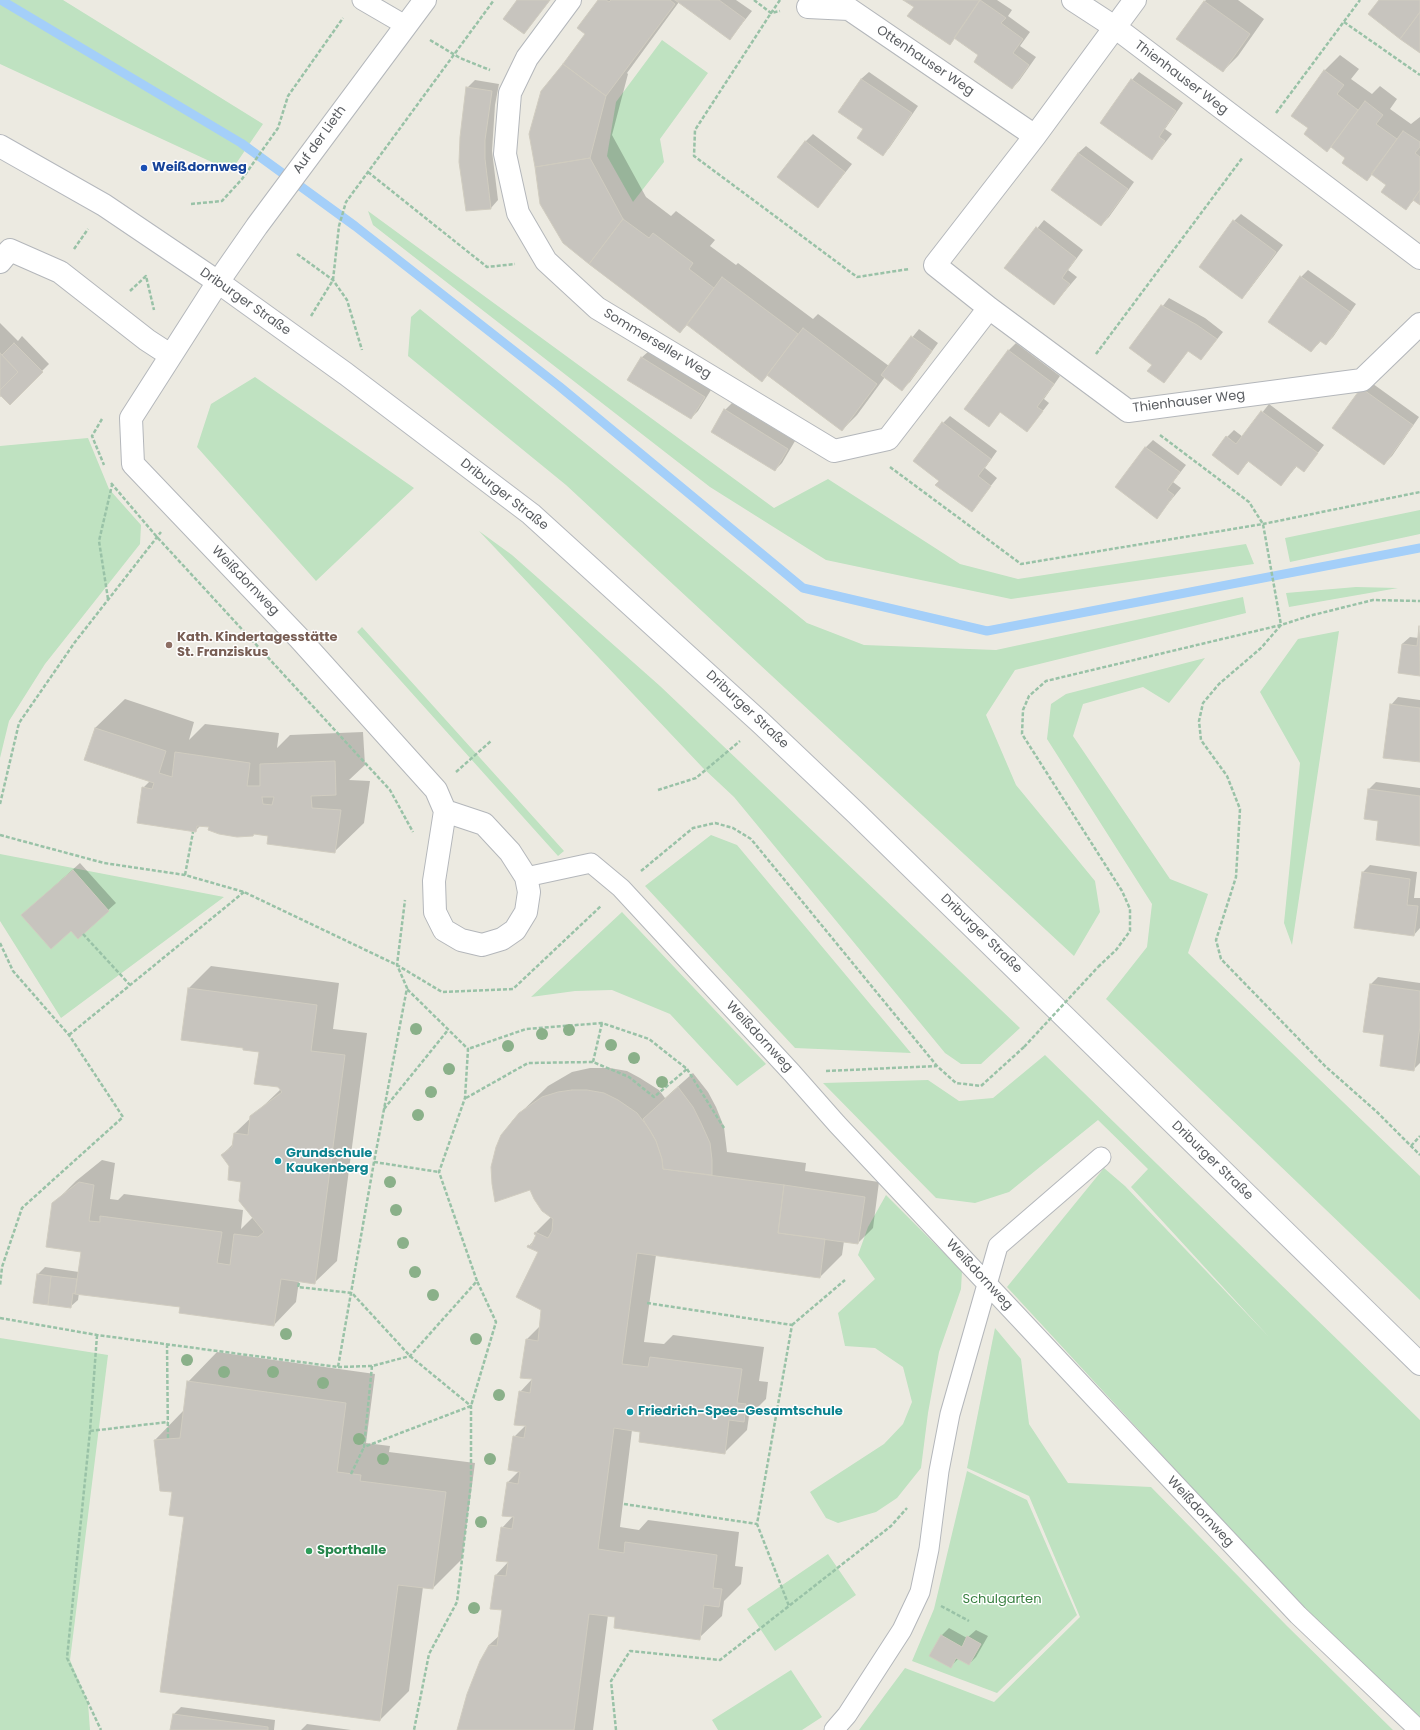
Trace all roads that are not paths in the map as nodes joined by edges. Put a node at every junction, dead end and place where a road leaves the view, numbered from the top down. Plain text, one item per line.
1 (362, 0) edge
2 (426, 0) edge
3 (570, 0) edge
4 (1073, 0) edge
5 (1135, 0) edge
6 (808, 7) dead end
7 (405, 25) junction
8 (1116, 28) junction
9 (1035, 136) junction
10 (0, 146) edge
11 (1420, 258) edge
12 (0, 262) edge
13 (218, 282) junction
14 (989, 308) junction
15 (1420, 324) edge
16 (170, 355) junction
17 (445, 811) junction
18 (526, 877) junction
19 (1101, 1157) dead end
20 (987, 1284) junction
21 (1420, 1364) edge
22 (834, 1730) edge
23 (1419, 1730) edge

1 - 7 lane
2 - 7 street, Auf der Lieth
3 - 14 street, Sommerseller Weg
4 - 8 street
5 - 8 street
6 - 9 street, Ottenhauser Weg
7 - 13 street, Auf der Lieth
8 - 9 street
8 - 11 street, Thienhauser Weg
9 - 14 street, Thienhauser Weg
10 - 13 street, Driburger Straße
12 - 16 street
13 - 16 street, Weißdornweg
13 - 21 street, Driburger Straße
14 - 15 street, Thienhauser Weg
16 - 17 street, Weißdornweg
17 - 18 street
17 - 18 street
18 - 20 lane, Weißdornweg
19 - 20 lane
20 - 22 lane
20 - 23 lane, Weißdornweg

